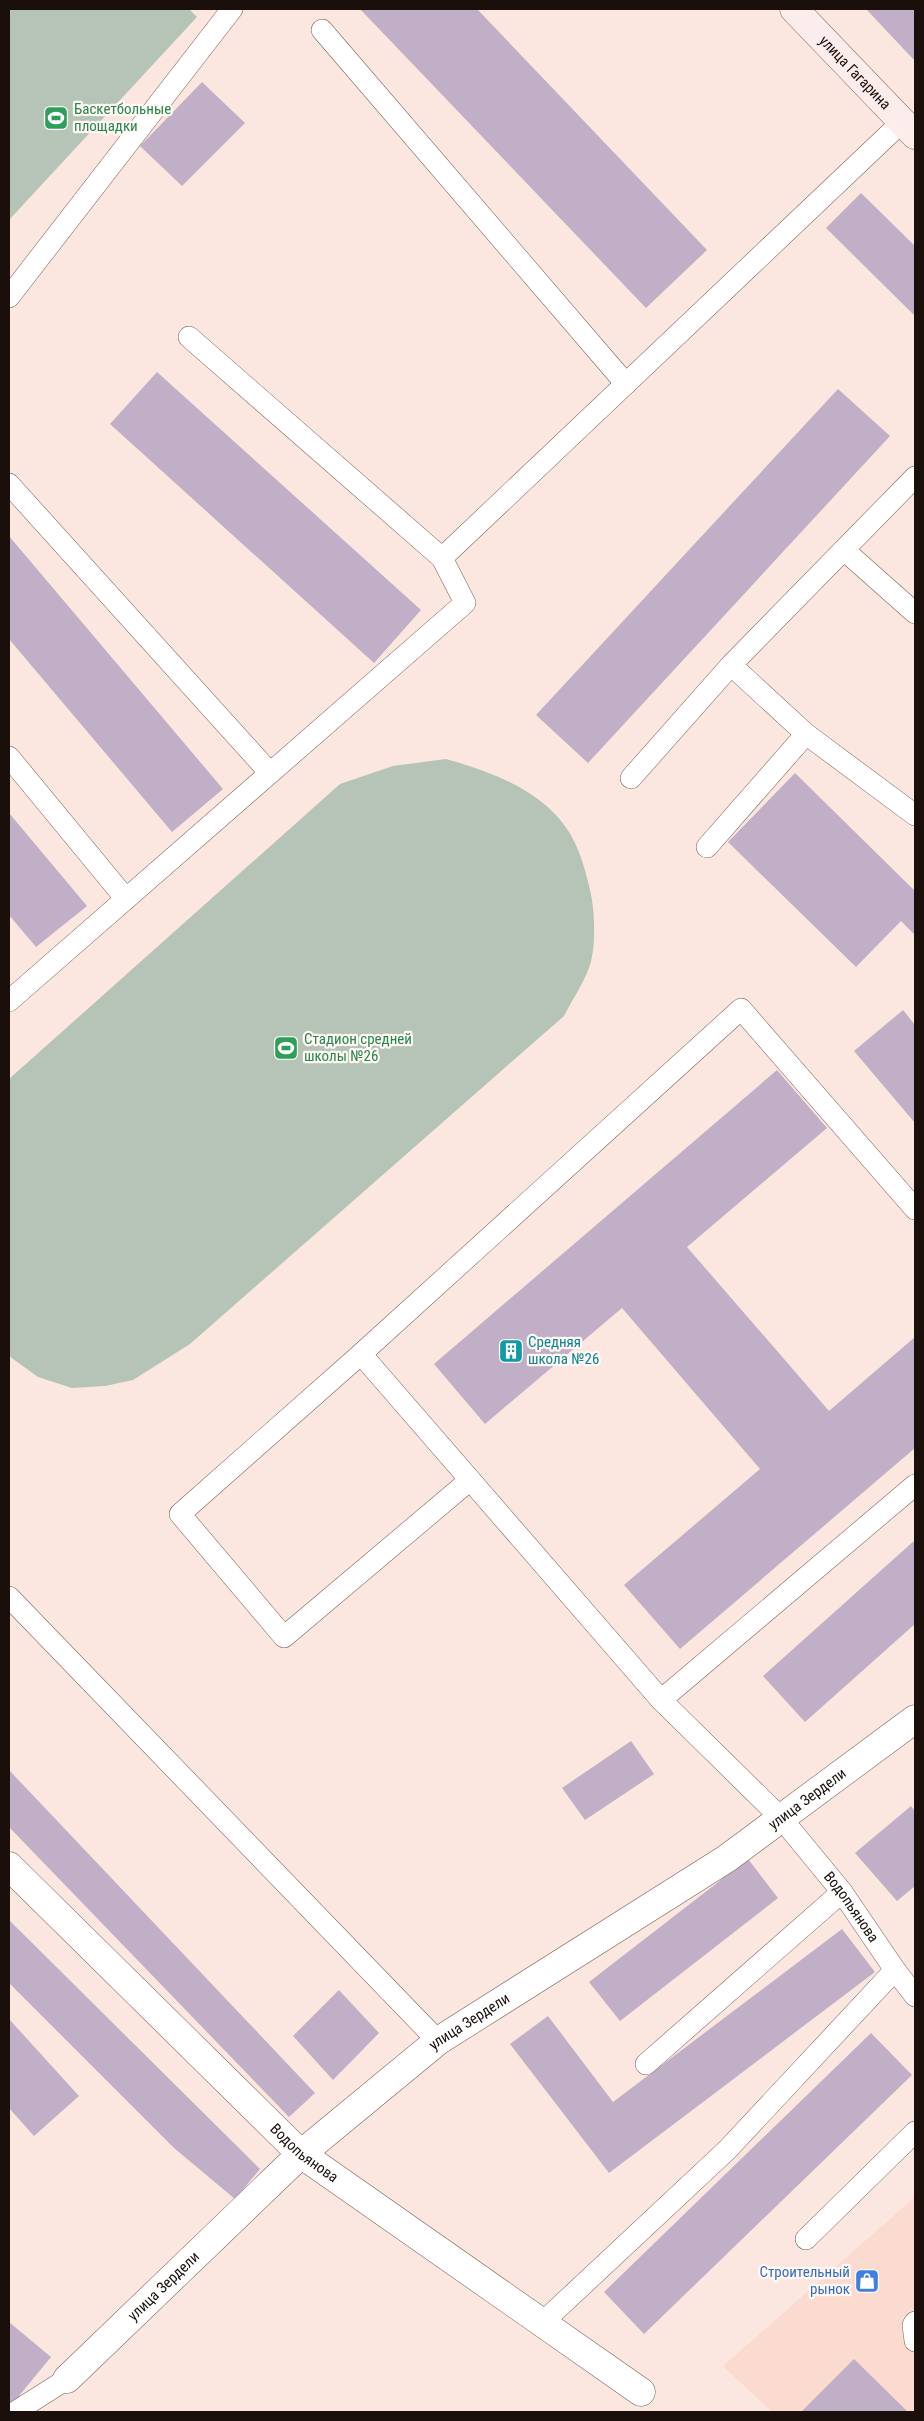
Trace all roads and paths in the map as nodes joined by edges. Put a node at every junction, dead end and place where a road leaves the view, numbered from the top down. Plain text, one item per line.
1 (232, 9) edge
2 (794, 9) edge
3 (322, 30) dead end
4 (909, 128) edge
5 (9, 297) edge
6 (189, 336) dead end
7 (626, 384) junction
8 (915, 478) edge
9 (9, 484) edge
10 (844, 550) junction
11 (442, 558) junction
12 (915, 613) edge
13 (731, 665) junction
14 (806, 734) junction
15 (9, 757) edge
16 (270, 773) junction
17 (631, 778) dead end
18 (915, 815) edge
19 (707, 847) dead end
20 (126, 899) junction
21 (9, 1001) edge
22 (915, 1209) edge
23 (361, 1354) junction
24 (470, 1480) junction
25 (915, 1485) edge
26 (9, 1597) edge
27 (661, 1700) junction
28 (915, 1719) edge
29 (782, 1819) junction
30 (9, 1866) edge
31 (842, 1892) junction
32 (895, 1970) junction
33 (915, 1996) edge
34 (438, 2040) junction
35 (646, 2064) dead end
36 (915, 2132) edge
37 (301, 2154) junction
38 (806, 2239) dead end
39 (915, 2322) edge
40 (542, 2323) junction
41 (915, 2341) edge
42 (66, 2379) joint
43 (641, 2392) dead end
44 (15, 2412) edge

1 - 5 lane
2 - 4 main road, улица Гагарина
3 - 7 lane
4 - 7 lane
6 - 11 lane
7 - 11 lane
8 - 10 lane
9 - 16 lane
10 - 12 lane
10 - 13 lane
11 - 16 lane
13 - 14 lane
13 - 17 lane
14 - 18 lane
14 - 19 lane
15 - 20 lane
16 - 20 lane
20 - 21 lane
22 - 23 lane
23 - 24 lane, Водопьянова
23 - 24 lane
24 - 27 lane, Водопьянова
25 - 27 lane
26 - 34 lane
27 - 29 lane, Водопьянова
28 - 29 street, улица Зердели
29 - 31 lane, Водопьянова
29 - 34 street, улица Зердели
30 - 37 street, Водопьянова
31 - 32 lane, Водопьянова
31 - 35 lane
32 - 33 lane, Водопьянова
32 - 40 lane
34 - 37 street, улица Зердели
36 - 38 lane
37 - 40 street, Водопьянова
37 - 42 street, улица Зердели
39 - 41 lane
40 - 43 street, Водопьянова
42 - 44 lane

